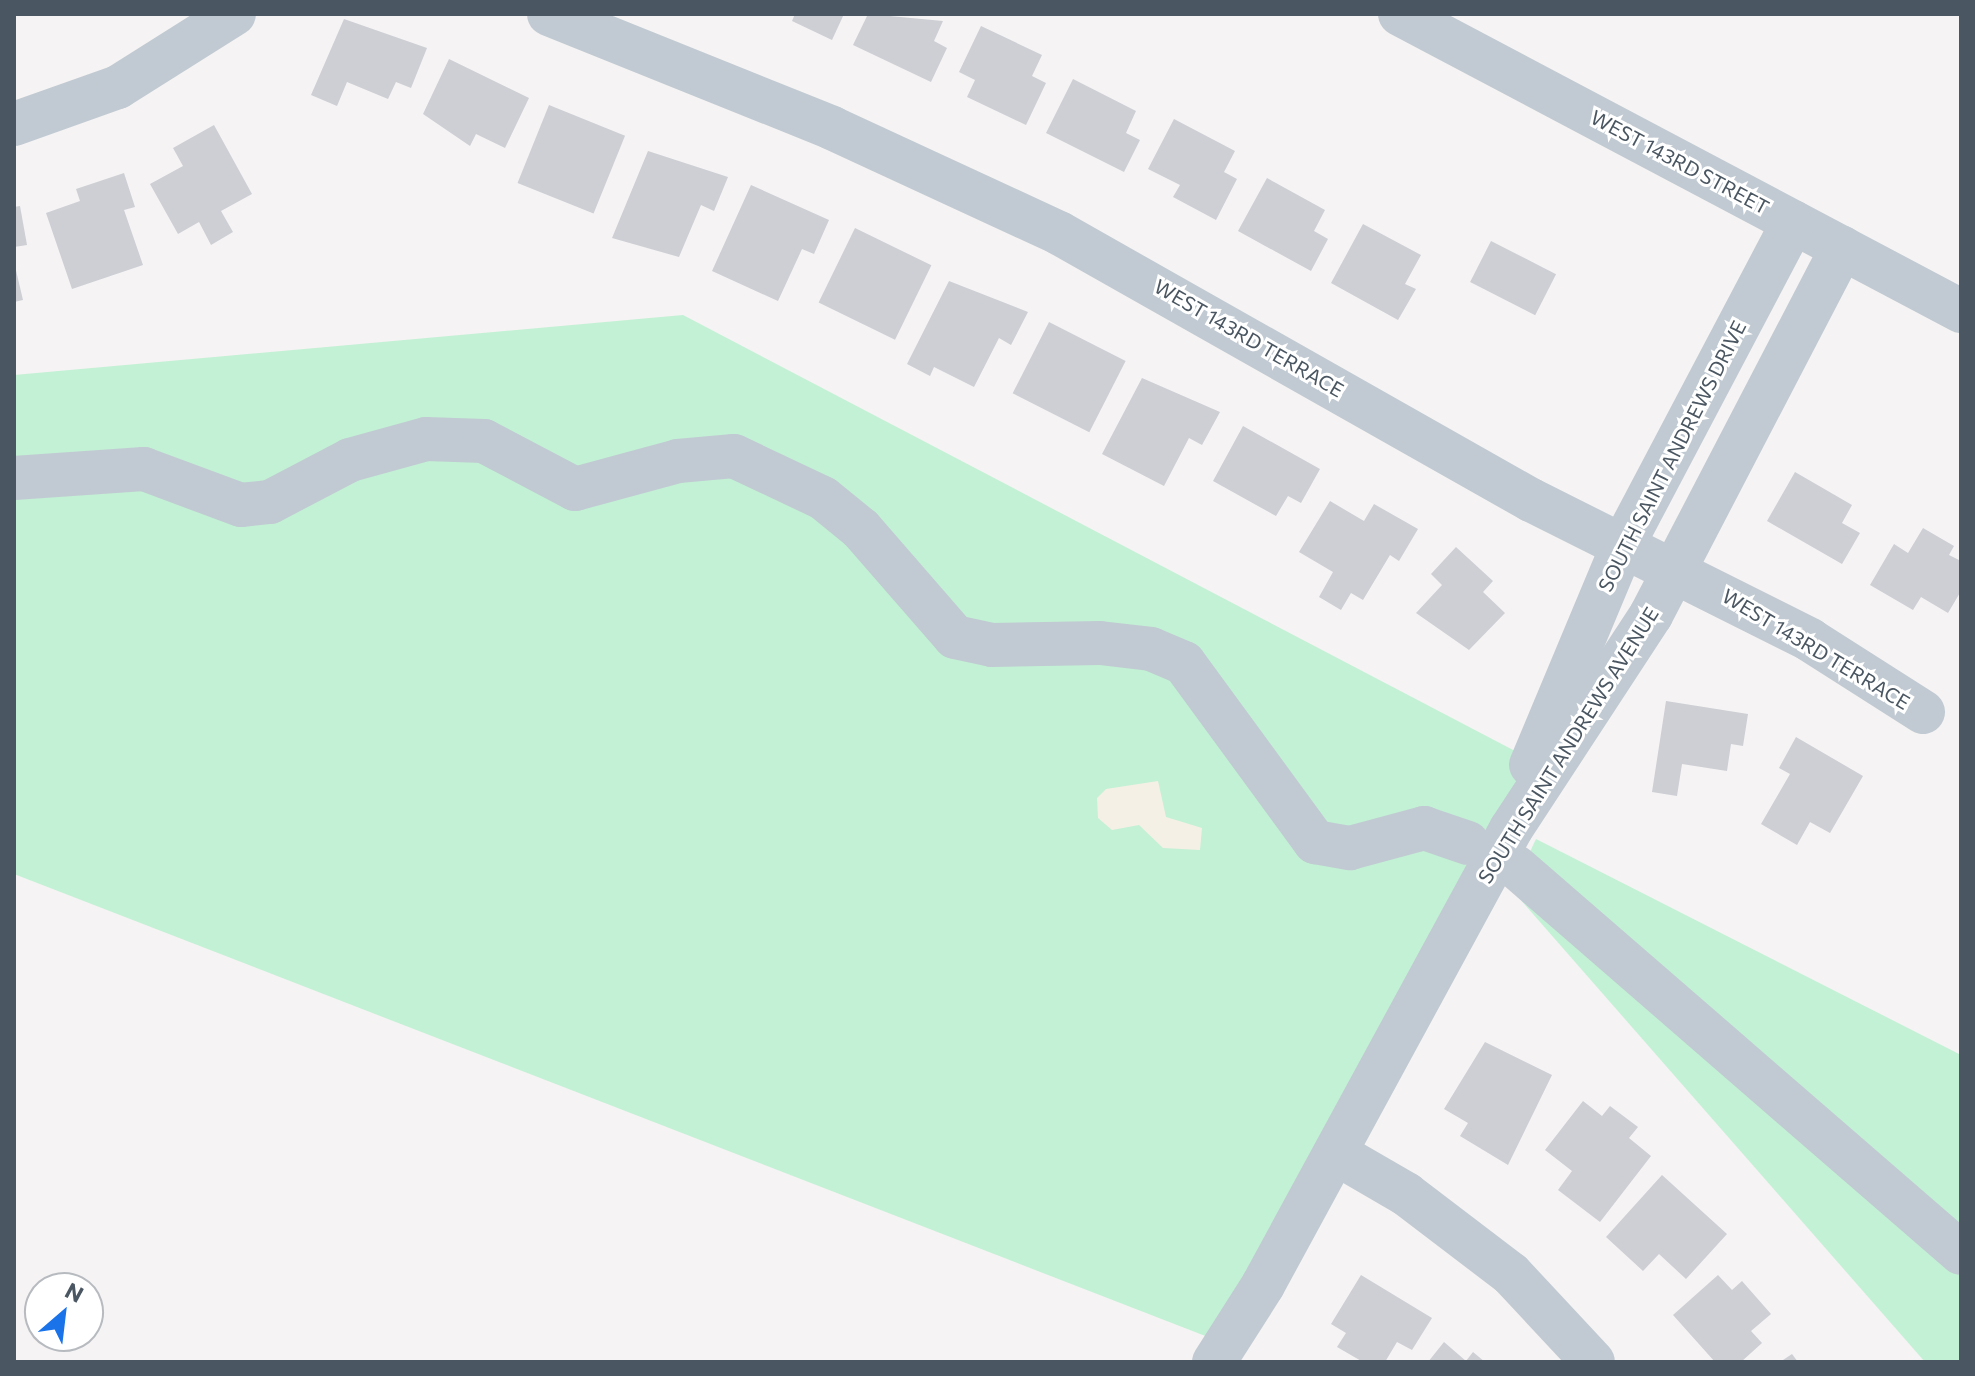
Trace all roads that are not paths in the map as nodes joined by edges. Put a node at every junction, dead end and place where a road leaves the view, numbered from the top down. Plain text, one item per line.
1 (234, 14) edge
2 (549, 14) edge
3 (1400, 14) edge
4 (14, 124) edge
5 (1793, 222) junction
6 (1842, 248) junction
7 (1961, 311) edge
8 (14, 478) edge
9 (1623, 545) junction
10 (1675, 569) junction
11 (1923, 712) dead end
12 (1468, 843) dead end
13 (1514, 848) junction
14 (1337, 1154) junction
15 (1961, 1253) edge
16 (1214, 1362) edge
17 (1593, 1362) edge

1 - 4 street
2 - 9 street, WEST 143RD TERRACE
3 - 5 street, WEST 143RD STREET
5 - 6 street, WEST 143RD STREET
5 - 9 street, SOUTH SAINT ANDREWS DRIVE
6 - 7 street, WEST 143RD STREET
6 - 10 street, SOUTH SAINT ANDREWS AVENUE
8 - 12 street
9 - 10 street, WEST 143RD TERRACE
9 - 13 street, SOUTH SAINT ANDREWS DRIVE
10 - 11 street, WEST 143RD TERRACE
10 - 13 street, SOUTH SAINT ANDREWS AVENUE
13 - 14 street, SOUTH SAINT ANDREWS AVENUE
13 - 15 street
14 - 16 street, SOUTH SAINT ANDREWS AVENUE
14 - 17 street

